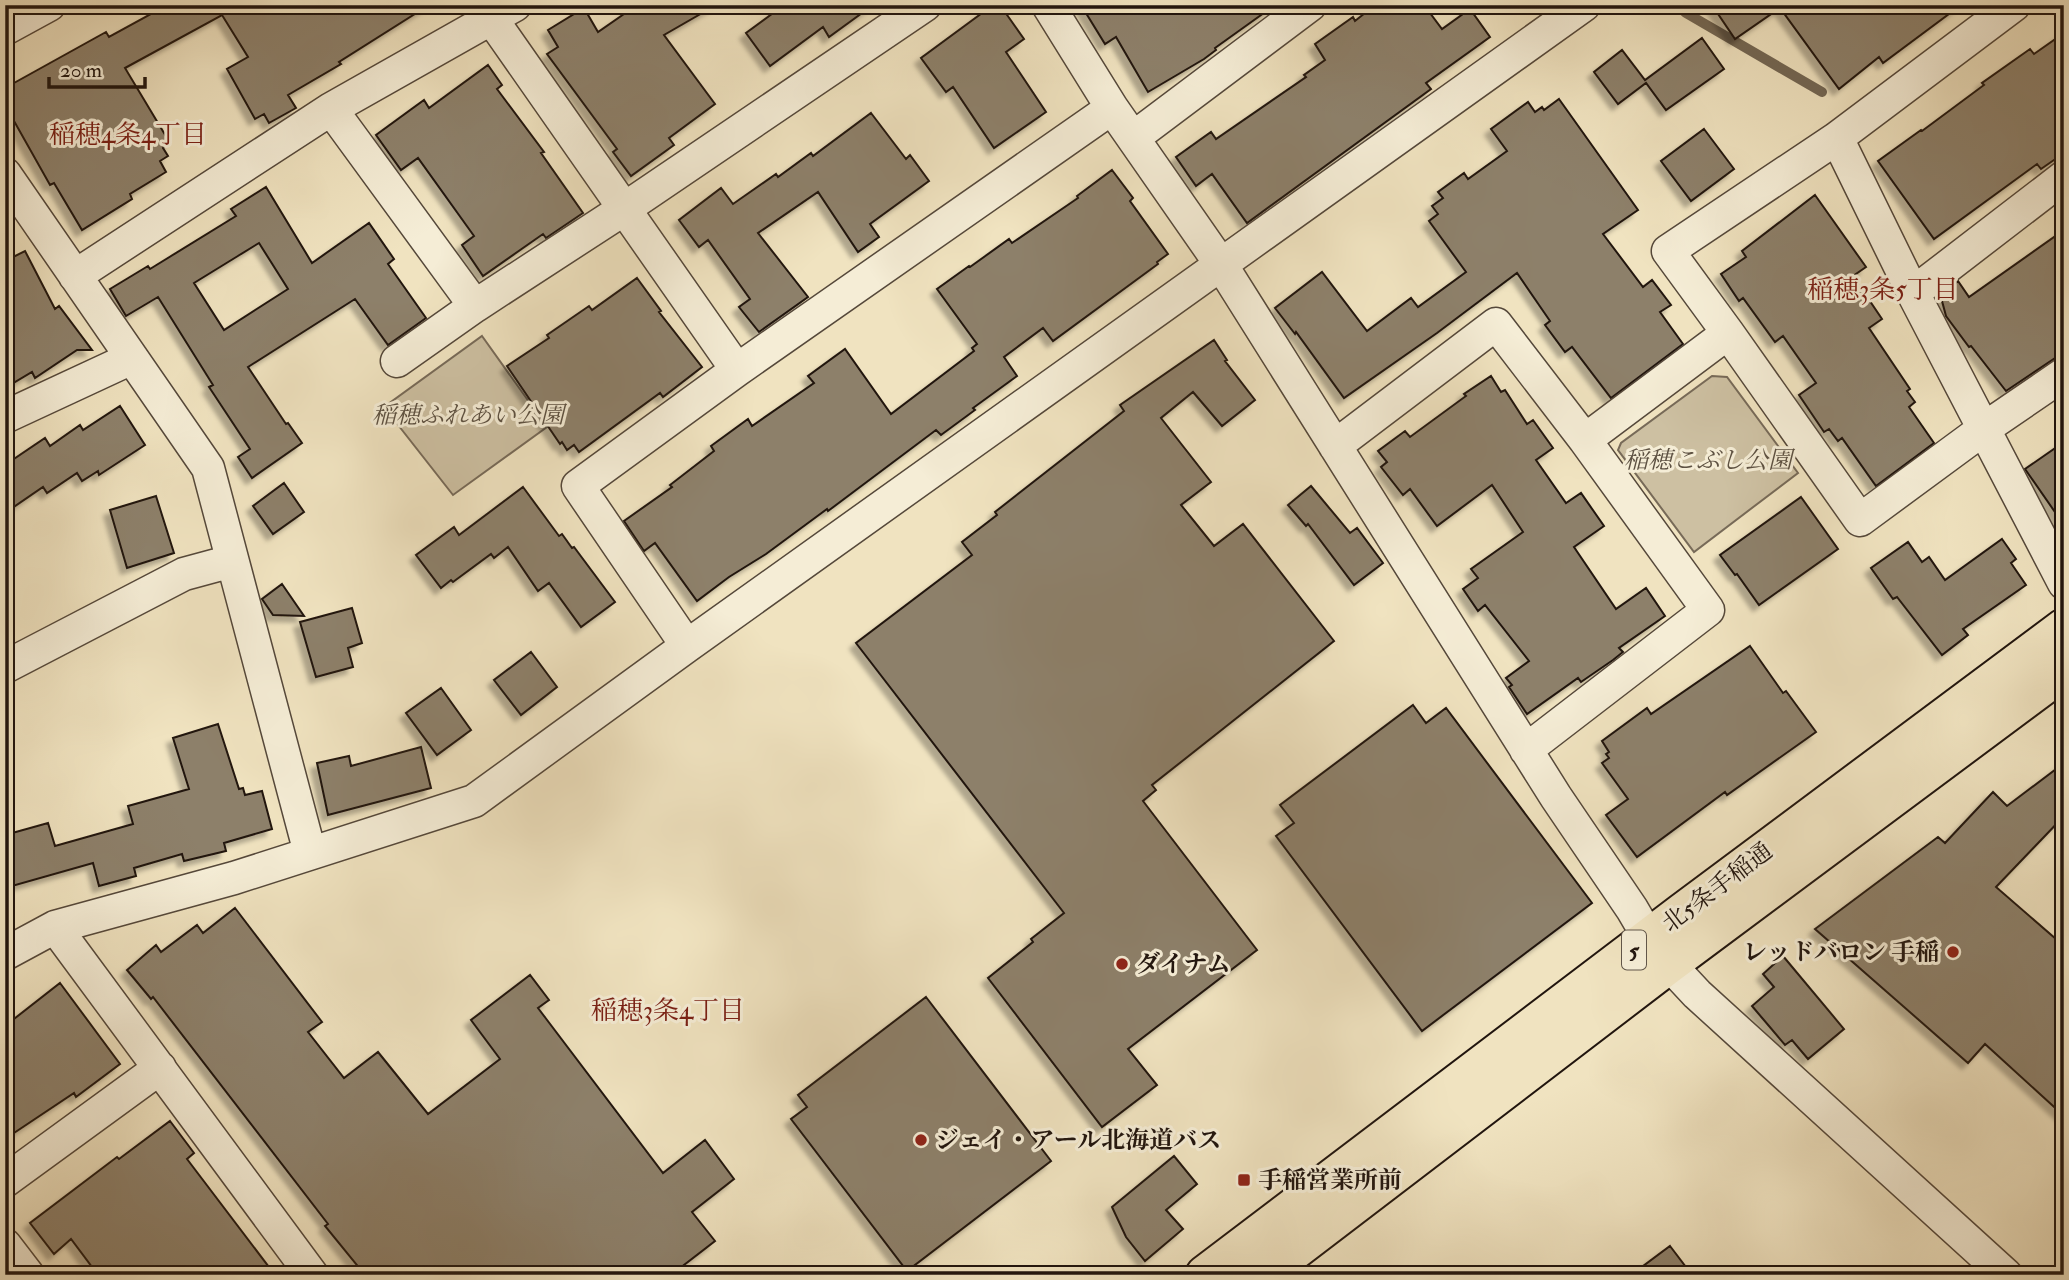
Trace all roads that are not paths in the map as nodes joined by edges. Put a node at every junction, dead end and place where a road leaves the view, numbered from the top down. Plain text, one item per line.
1 (49, 5) edge
2 (925, 5) edge
3 (1048, 5) edge
4 (1310, 5) edge
5 (1584, 5) edge
6 (2014, 5) edge
7 (503, 12) edge
8 (5, 29) edge
9 (1112, 108) junction
10 (331, 109) junction
11 (1133, 138) junction
12 (1837, 138) junction
13 (5, 174) edge
14 (2064, 177) edge
15 (624, 209) junction
16 (1222, 265) junction
17 (75, 276) junction
18 (1913, 292) junction
19 (475, 306) junction
20 (1728, 333) junction
21 (132, 358) junction
22 (397, 360) dead end
23 (737, 370) junction
24 (2064, 374) edge
25 (5, 417) edge
26 (1985, 428) junction
27 (1586, 440) junction
28 (1335, 446) junction
29 (232, 561) junction
30 (2064, 583) edge
31 (2064, 628) edge
32 (687, 646) junction
33 (5, 667) edge
34 (2064, 670) edge
35 (1525, 750) junction
36 (310, 853) junction
37 (55, 927) junction
38 (1659, 951) junction
39 (5, 954) edge
40 (160, 1068) junction
41 (5, 1181) edge
42 (5, 1245) edge
43 (28, 1275) edge
44 (312, 1275) edge
45 (1205, 1275) edge
46 (1262, 1275) edge
47 (2006, 1275) edge

1 - 8 street
2 - 15 street
3 - 9 street
4 - 11 street
5 - 16 street
6 - 12 street
7 - 10 street
7 - 15 street
9 - 11 street
9 - 23 street
10 - 17 street
10 - 19 street
11 - 16 street
12 - 18 street
12 - 20 street
13 - 17 street
14 - 18 street
15 - 19 street
15 - 23 street
16 - 28 street
16 - 32 street
17 - 21 street
18 - 26 street
19 - 22 street
20 - 26 street
20 - 27 street
21 - 25 street
21 - 29 street
23 - 32 street
24 - 26 street
26 - 30 street
27 - 28 street
27 - 35 street
28 - 35 street
29 - 33 street
29 - 36 street
31 - 38 highway, 北5条手稲通 / 5
32 - 36 street
34 - 38 highway, 北5条手稲通 / 5
35 - 38 street
36 - 37 street
37 - 39 street
37 - 40 street
38 - 45 highway, 北5条手稲通 / 5
38 - 46 highway, 北5条手稲通 / 5
38 - 47 street
40 - 41 street
40 - 44 street
42 - 43 street

